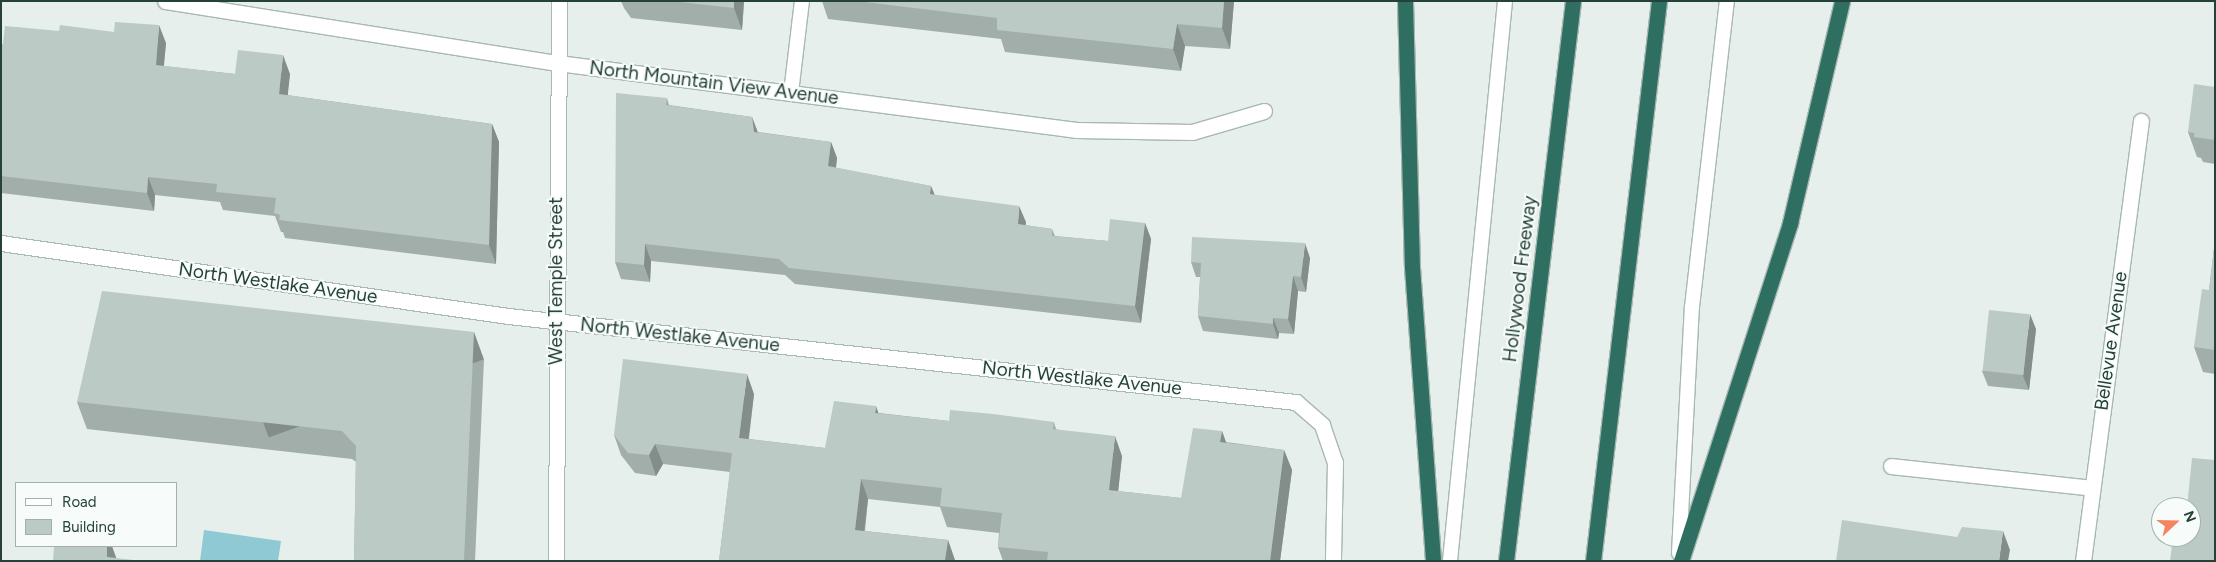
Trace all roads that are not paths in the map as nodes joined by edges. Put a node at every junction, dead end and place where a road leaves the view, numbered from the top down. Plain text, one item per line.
1 (165, 1) edge
2 (559, 1) edge
3 (802, 1) edge
4 (1405, 1) edge
5 (1505, 1) edge
6 (1573, 1) edge
7 (1659, 1) edge
8 (1727, 1) edge
9 (1842, 1) edge
10 (558, 63) junction
11 (791, 93) junction
12 (1264, 111) dead end
13 (2141, 121) dead end
14 (1, 243) edge
15 (556, 322) junction
16 (1891, 466) dead end
17 (2092, 488) junction
18 (556, 561) edge
19 (1333, 561) edge
20 (1433, 561) edge
21 (1450, 561) edge
22 (1506, 561) edge
23 (1593, 561) edge
24 (1679, 561) edge
25 (2083, 561) edge

1 - 10 street, North Mountain View Avenue
2 - 10 street, West Temple Street
3 - 11 lane
4 - 20 highway
5 - 21 lane
6 - 22 highway, Hollywood Freeway
7 - 23 highway
8 - 24 lane
9 - 24 highway
10 - 11 street, North Mountain View Avenue
10 - 15 street, West Temple Street
11 - 12 street, North Mountain View Avenue
13 - 17 street, Bellevue Avenue
14 - 15 street, North Westlake Avenue
15 - 18 street, West Temple Street
15 - 19 street, North Westlake Avenue
16 - 17 street
17 - 25 street, Bellevue Avenue

